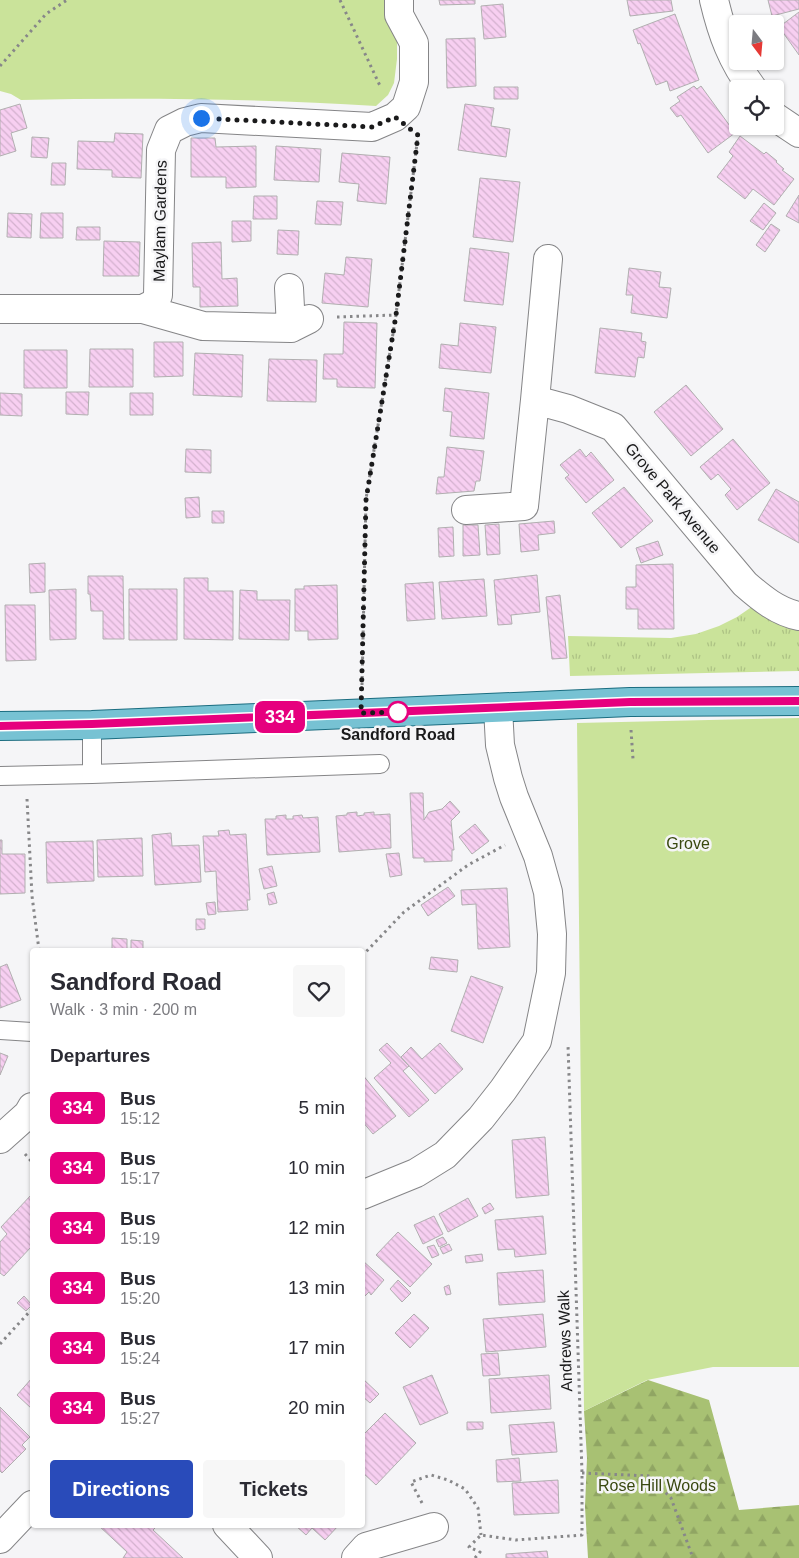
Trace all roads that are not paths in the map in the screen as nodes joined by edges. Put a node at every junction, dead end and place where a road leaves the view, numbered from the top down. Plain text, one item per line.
1 (400, 0) edge
2 (714, 0) edge
3 (747, 80) edge
4 (784, 123) edge
5 (799, 134) edge
6 (548, 259) dead end
7 (289, 288) dead end
8 (0, 309) edge
9 (143, 309) junction
10 (535, 400) junction
11 (466, 510) dead end
12 (799, 616) edge
13 (799, 700) edge
14 (498, 708) junction
15 (92, 724) junction
16 (0, 726) edge
17 (380, 764) dead end
18 (92, 774) junction
19 (0, 776) edge
20 (0, 1030) edge
21 (30, 1032) edge
22 (30, 1110) edge
23 (0, 1139) edge
24 (365, 1194) edge
25 (30, 1506) edge
26 (434, 1527) road end
27 (230, 1528) edge
28 (0, 1539) edge
29 (258, 1558) edge
30 (356, 1558) edge

1 - 9 street, Maylam Gardens
2 - 3 street
4 - 5 street
6 - 10 street
7 - 9 street
8 - 9 street
10 - 11 street
10 - 12 street, Grove Park Avenue
13 - 14 main road
14 - 15 main road
14 - 24 street
15 - 16 main road
15 - 18 lane
17 - 18 lane
18 - 19 lane
20 - 21 lane
22 - 23 street
25 - 28 street
26 - 30 street
27 - 29 street

